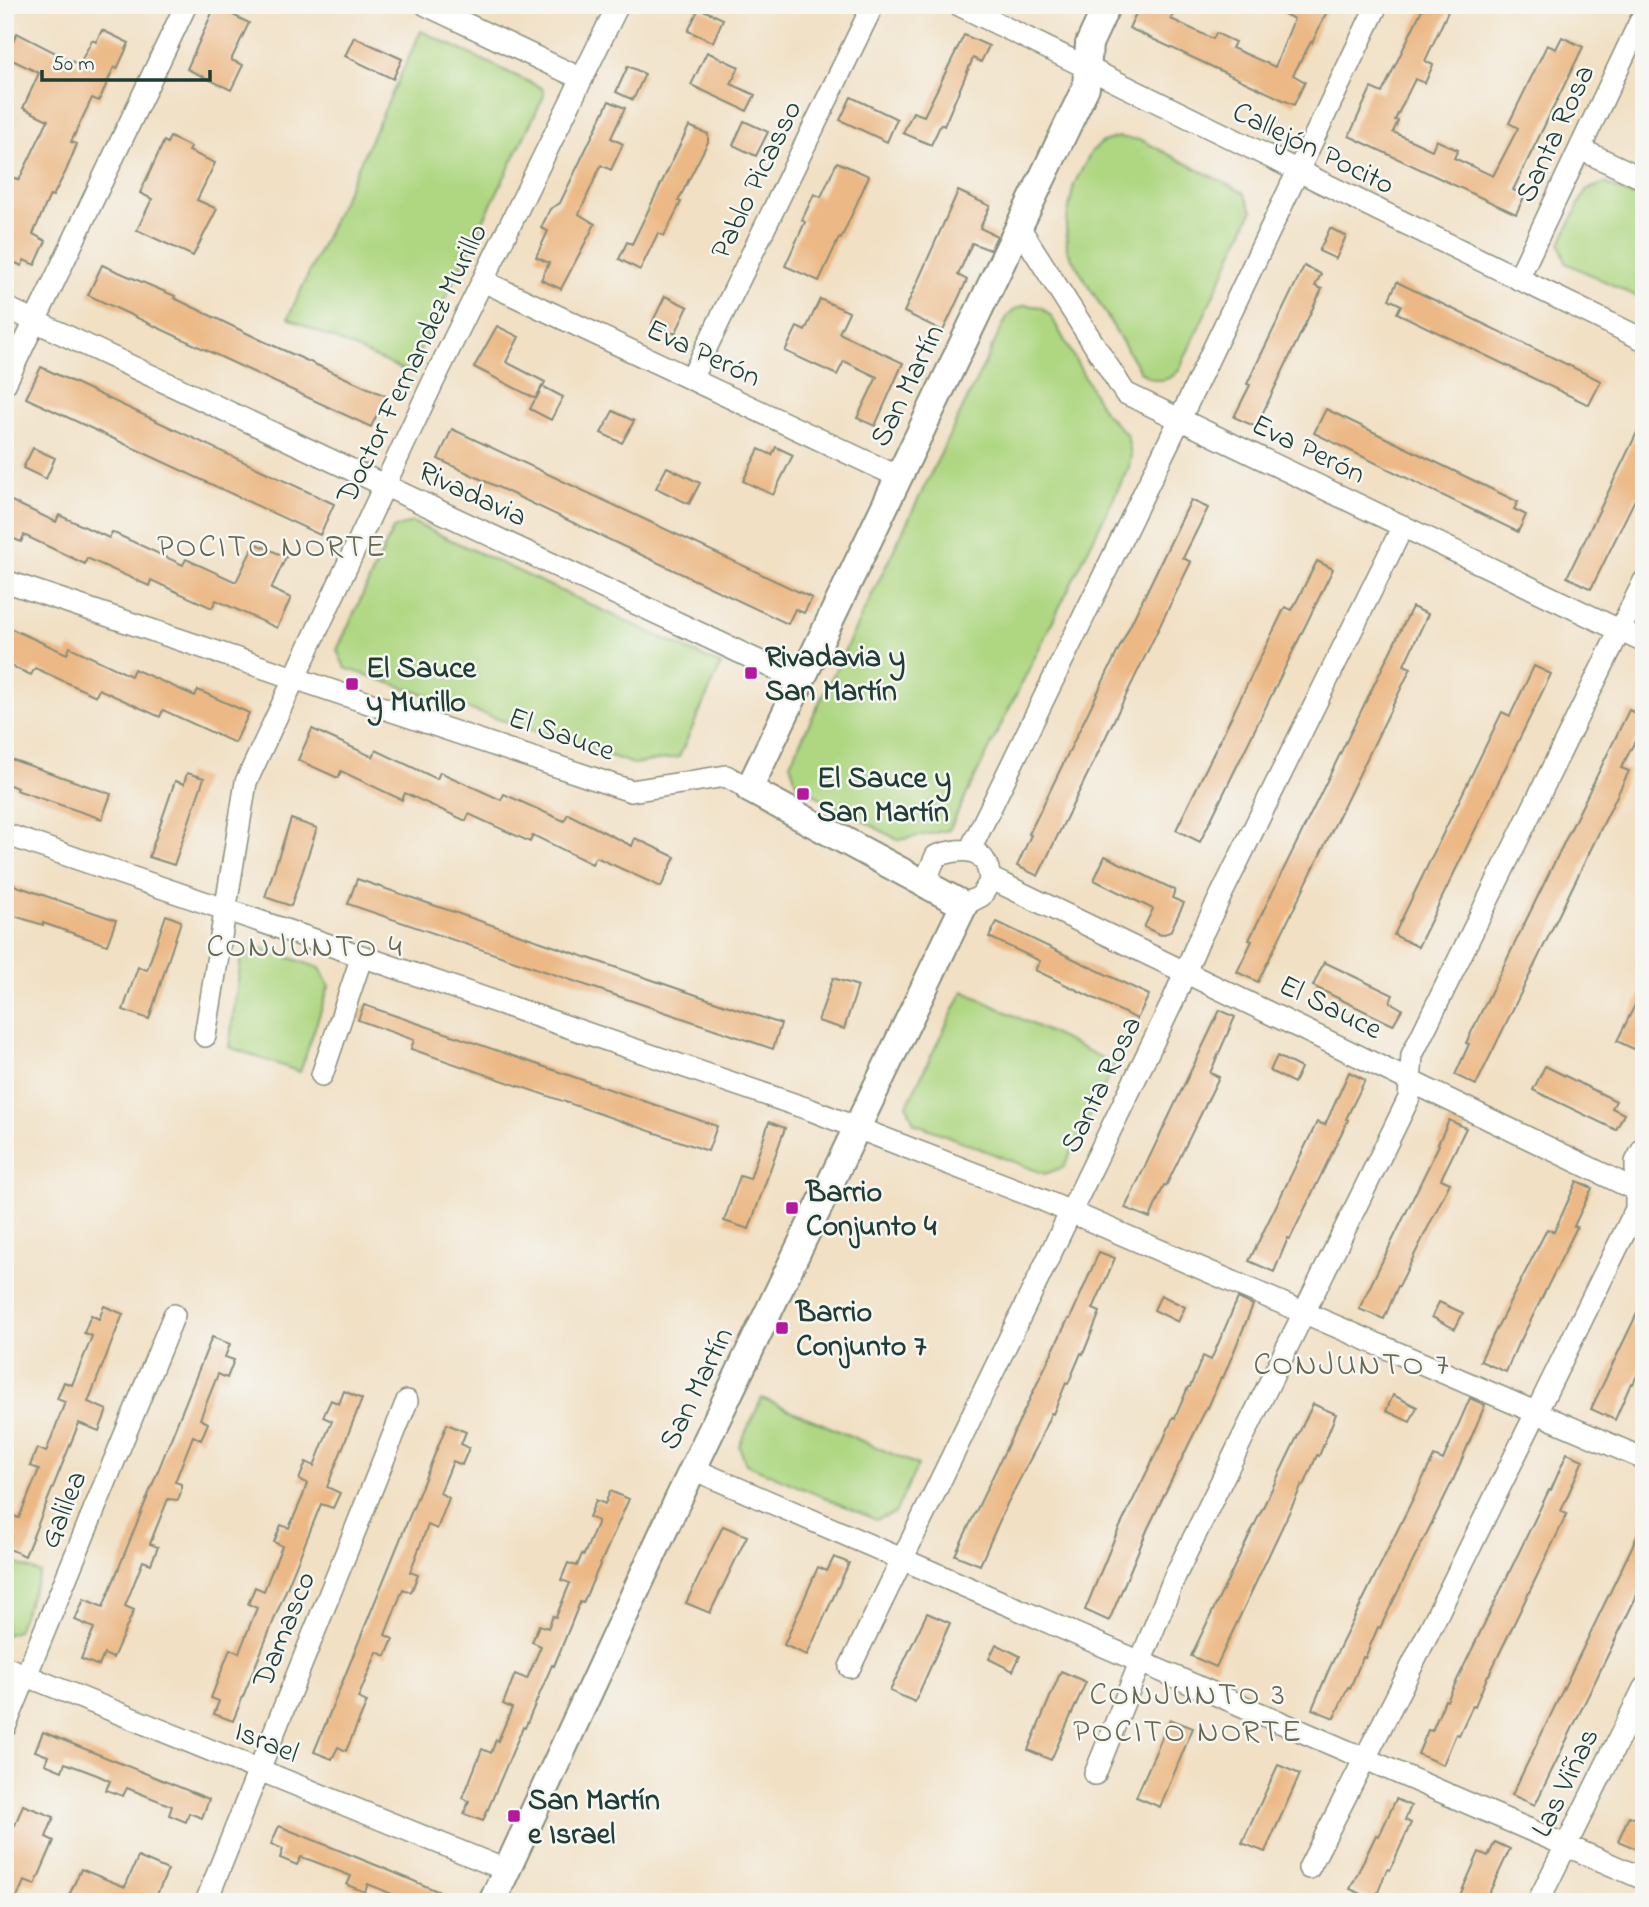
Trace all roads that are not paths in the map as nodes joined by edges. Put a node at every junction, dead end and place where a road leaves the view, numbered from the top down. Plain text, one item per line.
1 (186, 5) edge
2 (426, 5) edge
3 (618, 5) edge
4 (873, 5) edge
5 (1107, 5) edge
6 (1377, 5) edge
7 (962, 6) edge
8 (1644, 13) edge
9 (1088, 69) junction
10 (582, 79) junction
11 (1580, 149) junction
12 (1299, 172) junction
13 (1644, 179) edge
14 (1019, 227) junction
15 (1518, 279) junction
16 (483, 281) junction
17 (5, 307) edge
18 (35, 321) junction
19 (1644, 340) edge
20 (691, 379) junction
21 (5, 384) edge
22 (1180, 419) junction
23 (899, 477) junction
24 (385, 485) junction
25 (1403, 526) junction
26 (5, 581) edge
27 (1644, 581) edge
28 (1620, 630) junction
29 (1644, 642) edge
30 (295, 678) junction
31 (801, 681) junction
32 (749, 789) junction
33 (5, 834) edge
34 (970, 850) junction
35 (990, 878) junction
36 (932, 887) junction
37 (964, 905) junction
38 (225, 910) junction
39 (362, 956) junction
40 (1185, 973) junction
41 (205, 1036) dead end
42 (322, 1075) dead end
43 (1410, 1082) junction
44 (856, 1128) junction
45 (1644, 1147) edge
46 (1640, 1193) edge
47 (1071, 1212) junction
48 (1304, 1312) junction
49 (174, 1315) dead end
50 (407, 1401) dead end
51 (1536, 1413) junction
52 (1644, 1459) edge
53 (693, 1469) junction
54 (902, 1559) junction
55 (1141, 1662) junction
56 (5, 1667) edge
57 (850, 1667) dead end
58 (26, 1676) junction
59 (1644, 1688) edge
60 (5, 1727) edge
61 (1365, 1758) junction
62 (259, 1770) junction
63 (1096, 1774) dead end
64 (1566, 1845) junction
65 (1309, 1868) dead end
66 (506, 1870) junction
67 (1644, 1879) edge
68 (205, 1902) edge
69 (492, 1902) edge
70 (1538, 1902) edge

1 - 18 street
2 - 10 street
3 - 10 street, Doctor Fernandez Murillo
4 - 20 street, Pablo Picasso
5 - 9 street, San Martín
6 - 12 street
7 - 9 street, Callejón Pocito
8 - 11 street, Santa Rosa
9 - 12 street, Callejón Pocito
9 - 14 street, San Martín
10 - 16 street, Doctor Fernandez Murillo
11 - 13 street
11 - 15 street, Santa Rosa
12 - 15 street, Callejón Pocito
12 - 22 street
14 - 22 street, Eva Perón
14 - 23 street, San Martín
15 - 19 street, Callejón Pocito
16 - 20 street, Eva Perón
16 - 24 street, Doctor Fernandez Murillo
17 - 18 street, Rivadavia
18 - 21 street
18 - 24 street, Rivadavia
20 - 23 street, Eva Perón
22 - 25 street, Eva Perón
22 - 34 street
23 - 31 street, San Martín
24 - 30 street, Doctor Fernandez Murillo
24 - 31 street, Rivadavia
25 - 28 street, Eva Perón
25 - 40 street, Santa Rosa
26 - 30 street, El Sauce
27 - 28 street
28 - 29 street, Eva Perón
28 - 43 street
30 - 32 street, El Sauce
30 - 38 street, Doctor Fernandez Murillo
31 - 32 street, San Martín
32 - 36 street, El Sauce
33 - 38 street
34 - 35 street
34 - 36 street
35 - 37 street
35 - 40 street, El Sauce
36 - 37 street, El Sauce
37 - 44 street, San Martín
38 - 39 street
38 - 41 street, Doctor Fernandez Murillo
39 - 42 street
39 - 44 street
40 - 43 street, El Sauce
40 - 47 street, Santa Rosa
43 - 46 street, El Sauce
43 - 48 street
44 - 47 street
44 - 53 street, San Martín
45 - 46 street
46 - 51 street
47 - 48 street
47 - 54 street, Santa Rosa
48 - 51 street
48 - 55 street
49 - 58 street, Galilea
50 - 62 street, Damasco
51 - 52 street
51 - 61 street
53 - 54 street
53 - 66 street, San Martín
54 - 55 street
54 - 57 street, Santa Rosa
55 - 61 street
55 - 63 street
56 - 58 street, Israel
58 - 60 street, Galilea
58 - 62 street, Israel
59 - 64 street, Las Viñas
61 - 64 street
61 - 65 street
62 - 66 street, Israel
62 - 68 street, Damasco
64 - 67 street
64 - 70 street, Las Viñas
66 - 69 street, San Martín

